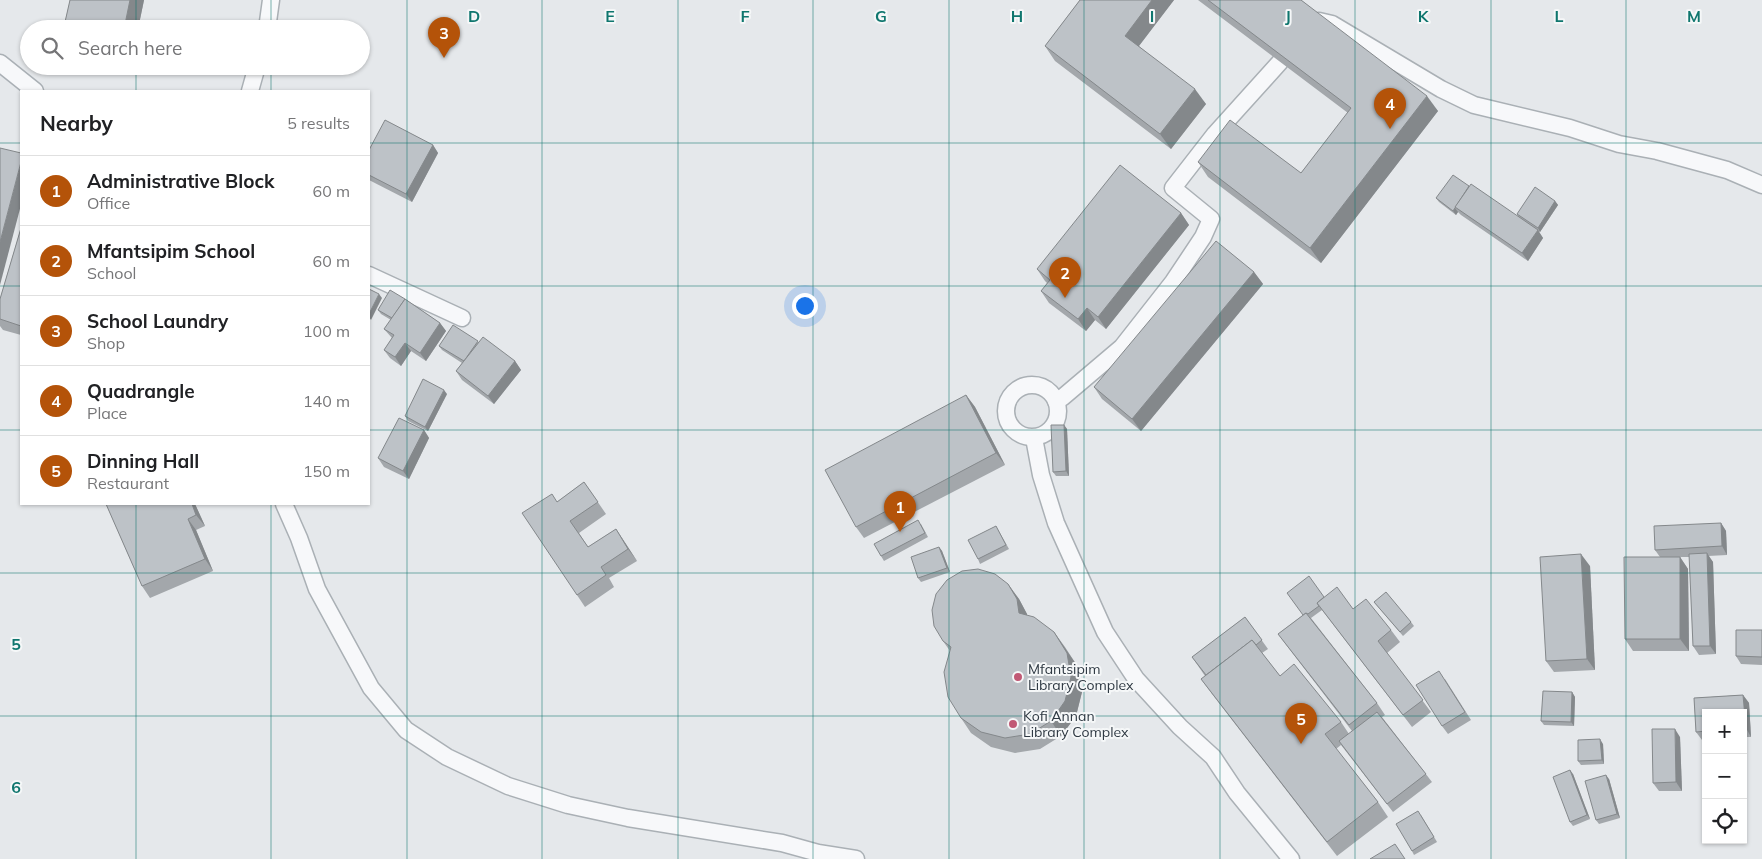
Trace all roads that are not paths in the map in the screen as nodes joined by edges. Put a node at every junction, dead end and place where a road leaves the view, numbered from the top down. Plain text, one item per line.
1 (271, 0) edge
2 (268, 20) edge
3 (1319, 21) edge
4 (1280, 62) edge
5 (0, 63) edge
6 (254, 75) edge
7 (34, 90) edge
8 (250, 90) edge
9 (1762, 185) edge
10 (370, 275) edge
11 (462, 318) dead end
12 (1056, 401) junction
13 (1034, 438) junction
14 (284, 505) edge
15 (856, 859) edge
16 (1292, 859) edge

1 - 2 lane
3 - 9 lane
4 - 12 lane
5 - 7 lane
6 - 8 lane
10 - 11 lane
12 - 13 lane
12 - 13 lane
13 - 16 lane
14 - 15 lane

